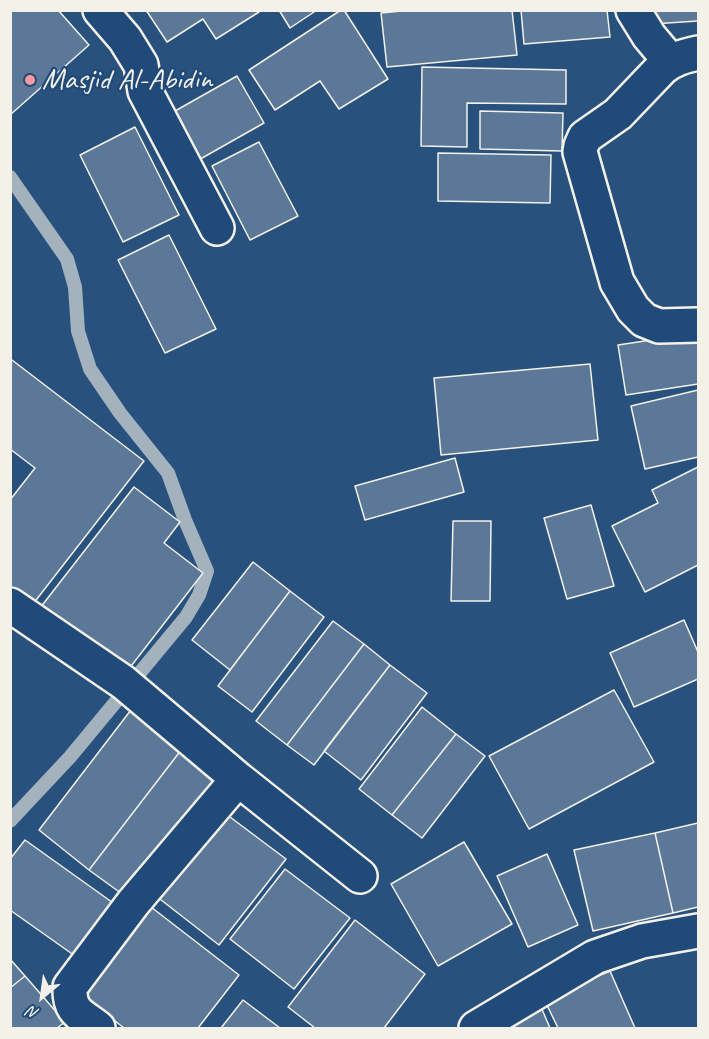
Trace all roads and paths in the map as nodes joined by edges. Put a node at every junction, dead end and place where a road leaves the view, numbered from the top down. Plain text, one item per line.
1 (100, 10) edge
2 (633, 10) edge
3 (684, 57) edge
4 (217, 228) dead end
5 (699, 325) edge
6 (10, 605) edge
7 (238, 779) junction
8 (360, 876) dead end
9 (699, 931) edge
10 (98, 1029) edge
11 (476, 1029) edge

1 - 4 street
2 - 3 street
3 - 5 street
6 - 7 street
7 - 8 street
7 - 10 street
9 - 11 street

